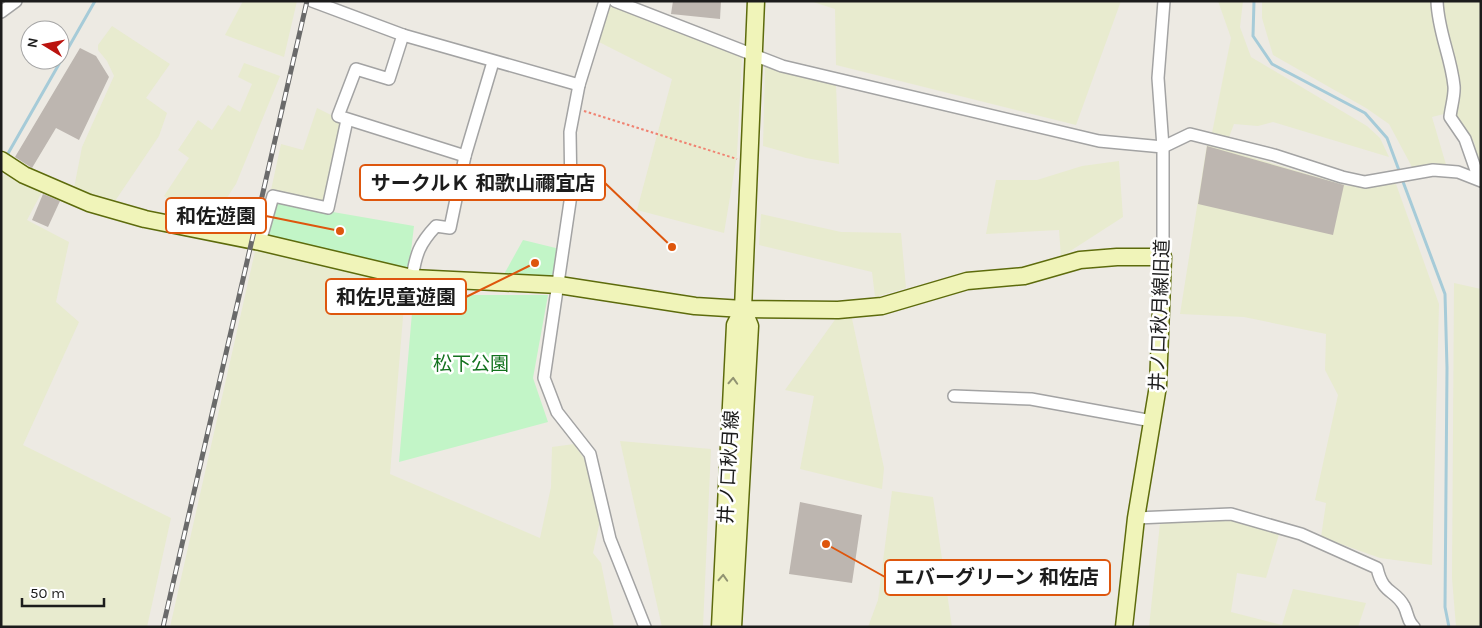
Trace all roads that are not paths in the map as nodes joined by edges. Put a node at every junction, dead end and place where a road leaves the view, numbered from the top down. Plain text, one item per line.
1 (16, 1) edge
2 (312, 1) edge
3 (605, 1) edge
4 (615, 1) edge
5 (756, 1) edge
6 (1164, 1) edge
7 (1437, 1) edge
8 (1, 12) edge
9 (403, 35) junction
10 (754, 55) junction
11 (493, 62) junction
12 (579, 85) junction
13 (347, 120) junction
14 (1163, 147) junction
15 (465, 156) junction
16 (1, 160) edge
17 (1480, 180) edge
18 (260, 242) junction
19 (1163, 257) junction
20 (412, 278) junction
21 (559, 285) junction
22 (743, 309) junction
23 (954, 396) dead end
24 (1152, 421) junction
25 (1136, 518) junction
26 (645, 627) edge
27 (720, 627) edge
28 (733, 627) edge
29 (1124, 627) edge
30 (1414, 627) edge

1 - 8 street
2 - 9 street
3 - 12 street
4 - 10 street
5 - 10 street, 井ノ口秋月線
6 - 14 street, 井ノ口秋月線旧道
7 - 17 street
9 - 11 street
9 - 13 street
10 - 14 street
10 - 22 street, 井ノ口秋月線
11 - 12 street
11 - 15 street
12 - 21 street
13 - 15 street
13 - 18 street
14 - 17 street
14 - 19 street, 井ノ口秋月線旧道
15 - 20 street
16 - 18 street
18 - 20 street
19 - 22 street
19 - 24 street, 井ノ口秋月線旧道
20 - 21 street
21 - 22 street
21 - 26 street
27 -> 22 street, 井ノ口秋月線
22 - 28 street, 井ノ口秋月線
23 - 24 street
24 - 25 street, 井ノ口秋月線旧道
25 - 29 street, 井ノ口秋月線旧道
25 - 30 street

